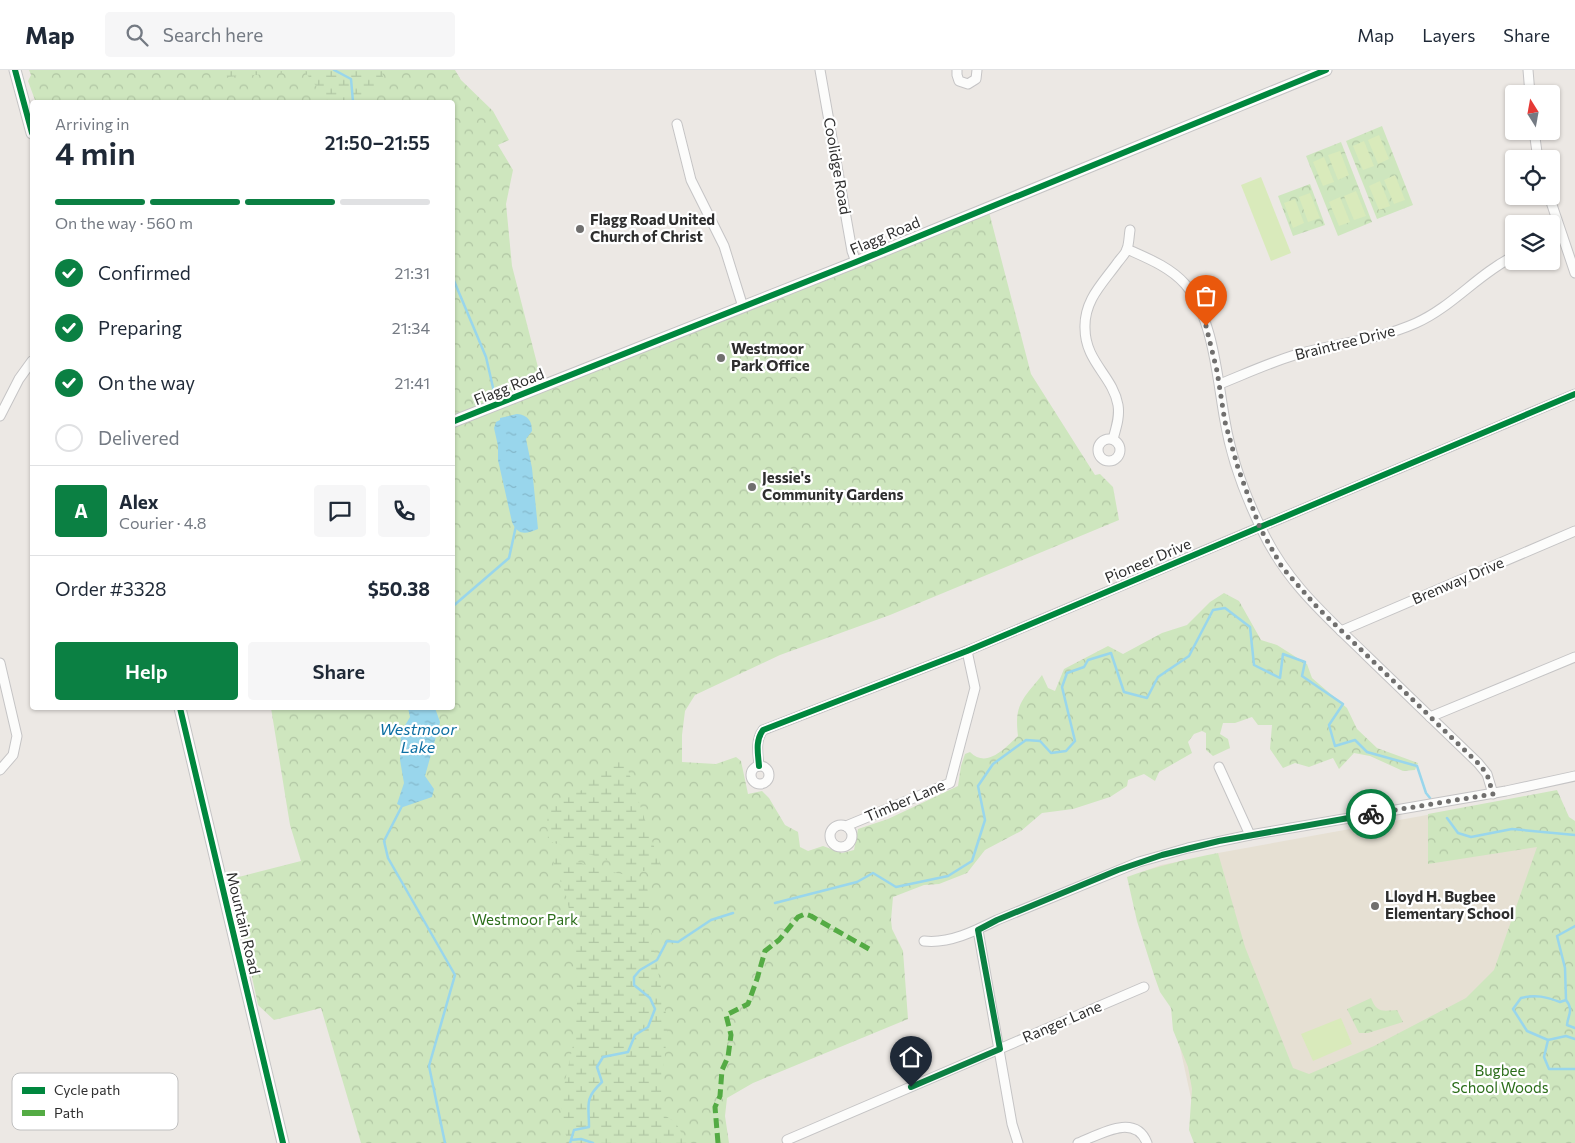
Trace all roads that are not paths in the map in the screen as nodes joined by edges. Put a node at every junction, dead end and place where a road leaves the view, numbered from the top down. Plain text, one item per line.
1 (15, 70) edge
2 (820, 70) edge
3 (958, 70) edge
4 (977, 70) edge
5 (1326, 70) edge
6 (1528, 70) edge
7 (1529, 85) edge
8 (677, 124) dead end
9 (30, 126) edge
10 (1552, 205) edge
11 (1130, 230) dead end
12 (1562, 236) joint
13 (1127, 249) junction
14 (1505, 261) edge
15 (856, 262) junction
16 (1575, 273) edge
17 (743, 307) junction
18 (30, 364) edge
19 (1220, 384) junction
20 (1575, 394) edge
21 (0, 416) edge
22 (455, 421) edge
23 (1113, 439) dead end
24 (1260, 528) junction
25 (1575, 531) edge
26 (1341, 630) junction
27 (967, 651) junction
28 (1575, 657) edge
29 (0, 663) edge
30 (180, 710) edge
31 (1430, 717) junction
32 (759, 766) dead end
33 (1219, 767) dead end
34 (0, 770) edge
35 (1575, 776) edge
36 (1493, 794) junction
37 (846, 826) dead end
38 (1250, 835) junction
39 (978, 930) junction
40 (924, 941) dead end
41 (1144, 987) dead end
42 (1000, 1049) junction
43 (787, 1140) dead end
44 (283, 1143) edge
45 (1018, 1143) edge
46 (1078, 1143) edge
47 (1147, 1143) edge

1 - 9 street
2 - 15 street, Coolidge Road
3 - 4 street
5 - 15 street, Flagg Road
6 - 7 street
8 - 17 street
10 - 12 street
11 - 13 street
12 - 16 street
13 - 19 street
13 - 23 street
14 - 19 street, Braintree Drive
15 - 17 street, Flagg Road
17 - 22 street, Flagg Road
18 - 21 street
19 - 24 street
20 - 24 street, Pioneer Drive
24 - 26 street
24 - 27 street, Pioneer Drive
25 - 26 street, Brenway Drive
26 - 31 street
27 - 32 street, Pioneer Drive
27 - 37 street, Timber Lane
28 - 31 street
29 - 34 street
30 - 44 street, Mountain Road
31 - 36 street
33 - 38 street
35 - 36 street
36 - 38 street
38 - 39 street
39 - 40 street
39 - 42 street
41 - 42 street, Ranger Lane
42 - 43 street, Ranger Lane
42 - 45 street
46 - 47 street

